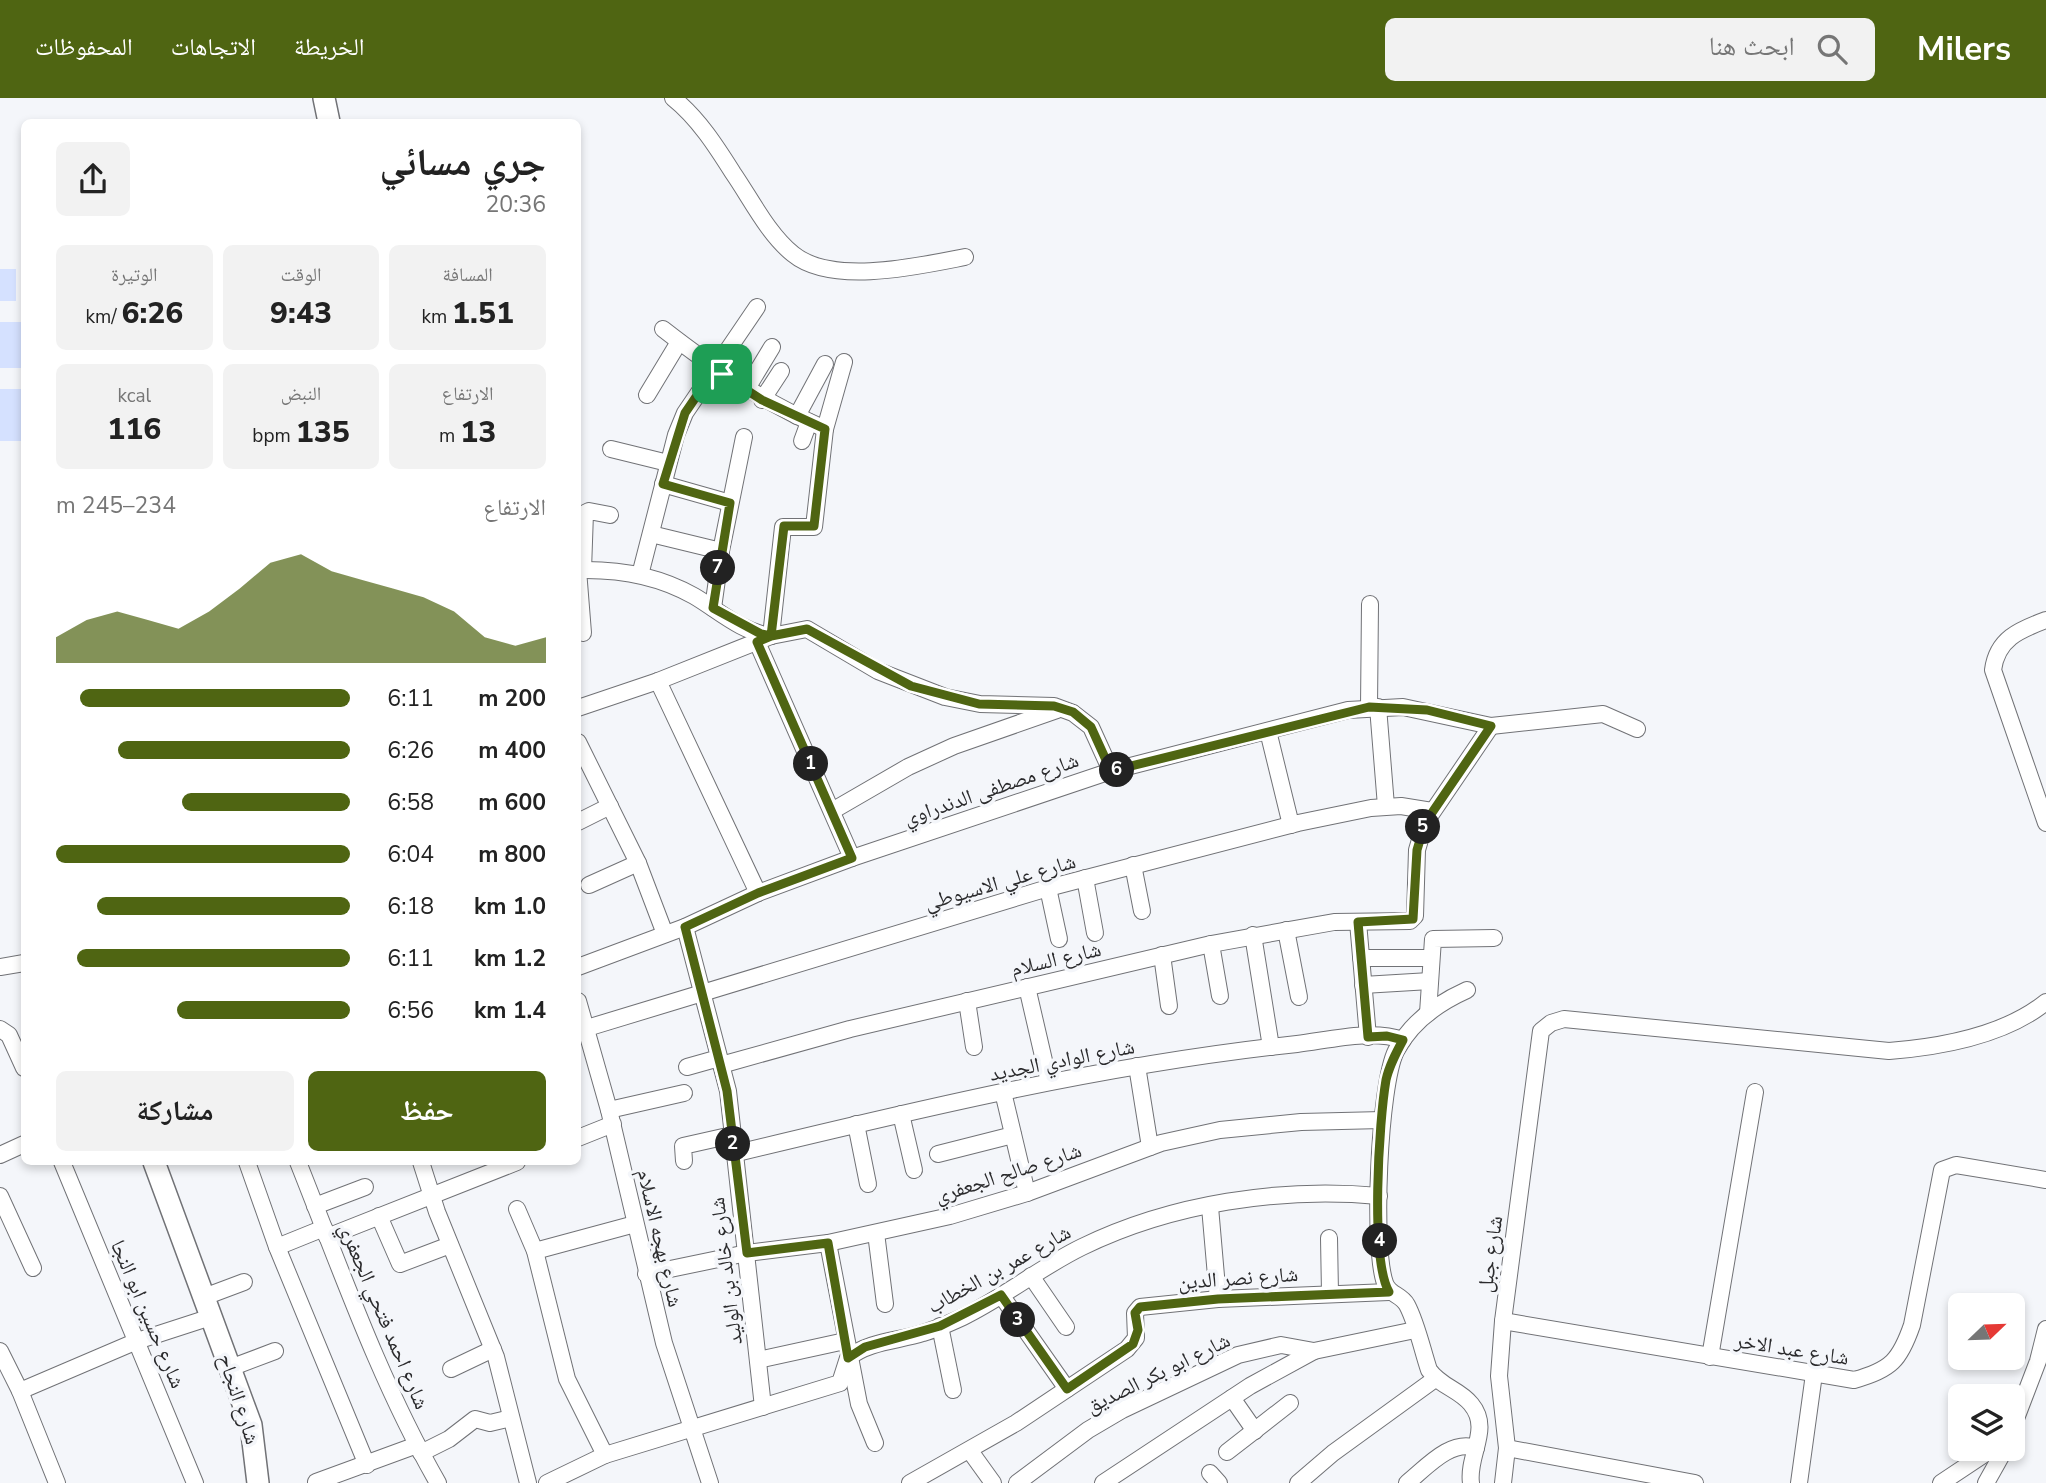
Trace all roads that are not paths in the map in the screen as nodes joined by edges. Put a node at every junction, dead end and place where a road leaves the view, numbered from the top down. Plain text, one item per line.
1 (324, 98) edge
2 (673, 98) edge
3 (328, 119) edge
4 (965, 257) dead end
5 (757, 307) dead end
6 (663, 329) dead end
7 (680, 342) junction
8 (772, 347) dead end
9 (844, 362) dead end
10 (825, 364) dead end
11 (715, 369) junction
12 (781, 371) dead end
13 (746, 390) junction
14 (647, 395) dead end
15 (762, 400) junction
16 (803, 419) junction
17 (825, 429) junction
18 (744, 437) dead end
19 (802, 441) dead end
20 (611, 449) dead end
21 (668, 463) junction
22 (663, 484) junction
23 (730, 503) junction
24 (610, 515) dead end
25 (651, 534) junction
26 (721, 551) junction
27 (581, 559) edge
28 (581, 570) edge
29 (640, 575) junction
30 (581, 591) edge
31 (1370, 604) dead end
32 (713, 608) junction
33 (2046, 620) edge
34 (583, 633) dead end
35 (764, 639) junction
36 (658, 681) junction
37 (581, 707) edge
38 (1373, 707) junction
39 (1062, 708) junction
40 (1491, 726) junction
41 (1637, 729) dead end
42 (1268, 731) junction
43 (582, 760) edge
44 (1111, 771) junction
45 (610, 806) junction
46 (1386, 806) junction
47 (832, 811) junction
48 (1432, 811) junction
49 (581, 820) edge
50 (2046, 823) edge
51 (1291, 825) junction
52 (852, 858) junction
53 (638, 863) junction
54 (1133, 865) junction
55 (1085, 878) junction
56 (589, 885) dead end
57 (1048, 888) junction
58 (758, 893) junction
59 (1142, 911) dead end
60 (1358, 922) junction
61 (685, 927) junction
62 (1286, 930) junction
63 (1095, 933) dead end
64 (665, 934) junction
65 (1253, 935) junction
66 (1494, 938) dead end
67 (1059, 939) dead end
68 (1211, 944) junction
69 (1162, 955) junction
70 (1361, 958) junction
71 (1431, 958) junction
72 (21, 964) edge
73 (581, 966) edge
74 (0, 967) edge
75 (1430, 981) junction
76 (1363, 985) junction
77 (1027, 987) junction
78 (1467, 990) dead end
79 (703, 995) junction
80 (1220, 996) dead end
81 (1299, 997) dead end
82 (967, 1001) junction
83 (2046, 1002) edge
84 (1169, 1006) dead end
85 (1427, 1013) junction
86 (581, 1015) edge
87 (0, 1029) edge
88 (1368, 1037) junction
89 (1403, 1040) junction
90 (1271, 1046) junction
91 (974, 1047) dead end
92 (21, 1061) edge
93 (720, 1061) junction
94 (1137, 1066) junction
95 (687, 1067) dead end
96 (1049, 1082) junction
97 (1003, 1092) junction
98 (1755, 1092) dead end
99 (684, 1093) dead end
100 (901, 1114) junction
101 (611, 1117) junction
102 (1382, 1120) junction
103 (856, 1124) junction
104 (732, 1135) junction
105 (1013, 1135) junction
106 (581, 1136) edge
107 (21, 1145) edge
108 (1150, 1147) junction
109 (733, 1154) junction
110 (938, 1154) dead end
111 (0, 1155) edge
112 (684, 1161) dead end
113 (63, 1165) edge
114 (155, 1165) edge
115 (248, 1165) edge
116 (299, 1165) edge
117 (422, 1165) edge
118 (509, 1165) edge
119 (914, 1170) dead end
120 (2046, 1180) edge
121 (868, 1184) dead end
122 (365, 1187) dead end
123 (1027, 1193) junction
124 (432, 1195) junction
125 (0, 1196) edge
126 (1379, 1196) junction
127 (315, 1206) junction
128 (1210, 1207) junction
129 (517, 1209) dead end
130 (379, 1216) junction
131 (635, 1224) junction
132 (326, 1232) junction
133 (876, 1233) junction
134 (1329, 1238) dead end
135 (828, 1243) junction
136 (450, 1245) junction
137 (277, 1247) junction
138 (535, 1251) junction
139 (747, 1253) junction
140 (33, 1268) dead end
141 (646, 1274) junction
142 (1031, 1276) junction
143 (244, 1282) dead end
144 (1389, 1292) junction
145 (1330, 1293) junction
146 (1001, 1295) junction
147 (1218, 1299) junction
148 (885, 1304) dead end
149 (208, 1307) junction
150 (1503, 1321) junction
151 (940, 1326) junction
152 (1066, 1327) dead end
153 (1415, 1329) junction
154 (2046, 1329) edge
155 (136, 1341) junction
156 (493, 1349) junction
157 (847, 1350) junction
158 (0, 1351) edge
159 (275, 1351) dead end
160 (1314, 1351) junction
161 (1710, 1357) junction
162 (758, 1360) junction
163 (2042, 1362) edge
164 (230, 1368) junction
165 (451, 1368) dead end
166 (1814, 1374) junction
167 (1435, 1379) junction
168 (1067, 1389) junction
169 (953, 1390) dead end
170 (20, 1391) junction
171 (1232, 1398) junction
172 (2025, 1401) edge
173 (1290, 1403) dead end
174 (763, 1407) junction
175 (511, 1418) junction
176 (690, 1428) junction
177 (1255, 1430) junction
178 (875, 1443) dead end
179 (1476, 1448) junction
180 (1507, 1448) junction
181 (419, 1449) junction
182 (970, 1451) junction
183 (1227, 1452) dead end
184 (605, 1455) junction
185 (1974, 1461) edge
186 (1998, 1461) edge
187 (367, 1465) junction
188 (316, 1482) edge
189 (1106, 1482) edge
190 (57, 1483) edge
191 (195, 1483) edge
192 (258, 1483) edge
193 (438, 1483) edge
194 (528, 1483) edge
195 (547, 1483) edge
196 (710, 1483) edge
197 (910, 1483) edge
198 (993, 1483) edge
199 (1017, 1483) edge
200 (1298, 1483) edge
201 (1407, 1483) edge
202 (1471, 1483) edge
203 (1503, 1483) edge
204 (1695, 1483) edge
205 (1799, 1483) edge
206 (1941, 1483) edge
207 (1986, 1483) edge

1 - 3 street
2 - 4 street
5 - 11 street
6 - 7 street
7 - 11 street
7 - 14 street
8 - 13 street
9 - 17 street
10 - 16 street
11 - 13 street
11 - 21 street
12 - 15 street
13 - 15 street
15 - 16 street
16 - 17 street
16 - 19 street
17 - 35 street
18 - 23 street
20 - 21 street
21 - 22 street
22 - 23 street
22 - 25 street
23 - 26 street
24 - 27 street
25 - 26 street
25 - 29 street
26 - 32 street
28 - 29 street
29 - 32 street
30 - 34 street
31 - 38 street
32 - 35 street
33 - 50 street
35 - 36 street
35 - 39 street
35 - 47 street
36 - 37 street
36 - 58 street
38 - 40 street, شارع مصطفى الدندراوي
38 - 42 street, شارع مصطفى الدندراوي
38 - 46 street
39 - 44 street
39 - 47 street
40 - 41 street, شارع مصطفى الدندراوي
40 - 48 street
42 - 44 street, شارع مصطفى الدندراوي
42 - 51 street
43 - 45 street
44 - 52 street, شارع مصطفى الدندراوي
45 - 49 street
45 - 53 street
46 - 48 street, شارع علي الاسيوطي
46 - 51 street, شارع علي الاسيوطي
47 - 52 street
48 - 60 street, شارع السلام
51 - 54 street, شارع علي الاسيوطي
52 - 58 street, شارع مصطفى الدندراوي
53 - 56 street
53 - 64 street
54 - 55 street, شارع علي الاسيوطي
54 - 59 street
55 - 57 street, شارع علي الاسيوطي
55 - 63 street
57 - 67 street
57 - 79 street, شارع علي الاسيوطي
58 - 61 street, شارع مصطفى الدندراوي
60 - 62 street, شارع السلام
60 - 70 street
61 - 64 street, شارع مصطفى الدندراوي
61 - 79 street, شارع خالد بن الوليد
62 - 65 street, شارع السلام
62 - 81 street
64 - 73 street, شارع مصطفى الدندراوي
65 - 68 street, شارع السلام
65 - 90 street
66 - 71 street
68 - 69 street, شارع السلام
68 - 80 street
69 - 77 street, شارع السلام
69 - 84 street
70 - 71 street
70 - 76 street
71 - 75 street
72 - 74 street
75 - 76 street
75 - 85 street
76 - 88 street
77 - 82 street, شارع السلام
77 - 96 street
78 - 85 street
79 - 86 street, شارع علي الاسيوطي
79 - 93 street, شارع خالد بن الوليد
82 - 91 street
82 - 93 street, شارع السلام
83 - 150 street, شارع جبل
85 - 89 street
86 - 101 street, شارع بهجه الاسلام
87 - 92 street
88 - 89 street, شارع الوادي الجديد
88 - 90 street, شارع الوادي الجديد
89 - 102 street
90 - 94 street, شارع الوادي الجديد
93 - 95 street, شارع السلام
93 - 104 street, شارع خالد بن الوليد
94 - 96 street, شارع الوادي الجديد
94 - 108 street
96 - 97 street, شارع الوادي الجديد
97 - 100 street, شارع الوادي الجديد
97 - 105 street
98 - 161 street
99 - 101 street
100 - 103 street, شارع الوادي الجديد
100 - 119 street
101 - 106 street
101 - 131 street, شارع بهجه الاسلام
102 - 108 street, شارع صالح الجعفري
102 - 126 street
103 - 109 street, شارع الوادي الجديد
103 - 121 street
104 - 109 street, شارع خالد بن الوليد
104 - 112 street
105 - 110 street
105 - 123 street
107 - 111 street
108 - 123 street, شارع صالح الجعفري
109 - 139 street, شارع خالد بن الوليد
113 - 155 street, شارع حسين ابو النجا
114 - 149 street, شارع النجاح
115 - 137 street
116 - 127 street, شارع احمد فتحي الجعفري
117 - 124 street
118 - 124 street
120 - 166 street, شارع عبد الاخر
122 - 127 street
123 - 133 street, شارع صالح الجعفري
124 - 130 street
124 - 136 street
125 - 140 street
126 - 128 street, شارع عمر بن الخطاب
126 - 144 street
127 - 132 street, شارع احمد فتحي الجعفري
128 - 142 street, شارع عمر بن الخطاب
128 - 147 street
129 - 138 street
130 - 132 street
130 - 136 street
131 - 138 street
131 - 141 street, شارع بهجه الاسلام
132 - 137 street
132 - 181 street, شارع احمد فتحي الجعفري
133 - 135 street, شارع صالح الجعفري
133 - 148 street
134 - 145 street
135 - 139 street, شارع صالح الجعفري
135 - 157 street
136 - 156 street
137 - 187 street
138 - 184 street
139 - 141 street, شارع صالح الجعفري
139 - 162 street, شارع خالد بن الوليد
141 - 176 street, شارع بهجه الاسلام
142 - 146 street, شارع عمر بن الخطاب
142 - 152 street
143 - 149 street
144 - 145 street, شارع نصر الدين
144 - 153 street
145 - 147 street, شارع نصر الدين
146 - 151 street, شارع عمر بن الخطاب
146 - 168 street
147 - 168 street, شارع نصر الدين
149 - 155 street
149 - 164 street, شارع النجاح
150 - 161 street, شارع عبد الاخر
150 - 180 street, شارع جبل
151 - 157 street, شارع عمر بن الخطاب
151 - 169 street
153 - 160 street, شارع ابو بكر الصديق
153 - 167 street
154 - 163 street
155 - 170 street
155 - 191 street, شارع حسين ابو النجا
156 - 165 street
156 - 175 street
157 - 162 street, شارع عمر بن الخطاب
157 - 174 street
157 - 178 street
158 - 170 street
159 - 164 street
160 - 171 street
160 - 199 street, شارع ابو بكر الصديق
161 - 166 street, شارع عبد الاخر
162 - 174 street, شارع خالد بن الوليد
163 - 172 street
164 - 192 street, شارع النجاح
166 - 205 street
167 - 179 street
167 - 200 street
168 - 182 street, شارع نصر الدين
170 - 190 street
171 - 177 street
171 - 189 street
173 - 177 street
174 - 176 street
175 - 181 street
175 - 194 street
176 - 184 street
176 - 196 street, شارع بهجه الاسلام
177 - 183 street
179 - 201 street
179 - 202 street
180 - 203 street, شارع جبل
180 - 204 street
181 - 187 street
181 - 193 street, شارع احمد فتحي الجعفري
182 - 197 street, شارع نصر الدين
182 - 198 street
184 - 195 street
185 - 206 street
186 - 207 street
187 - 188 street

